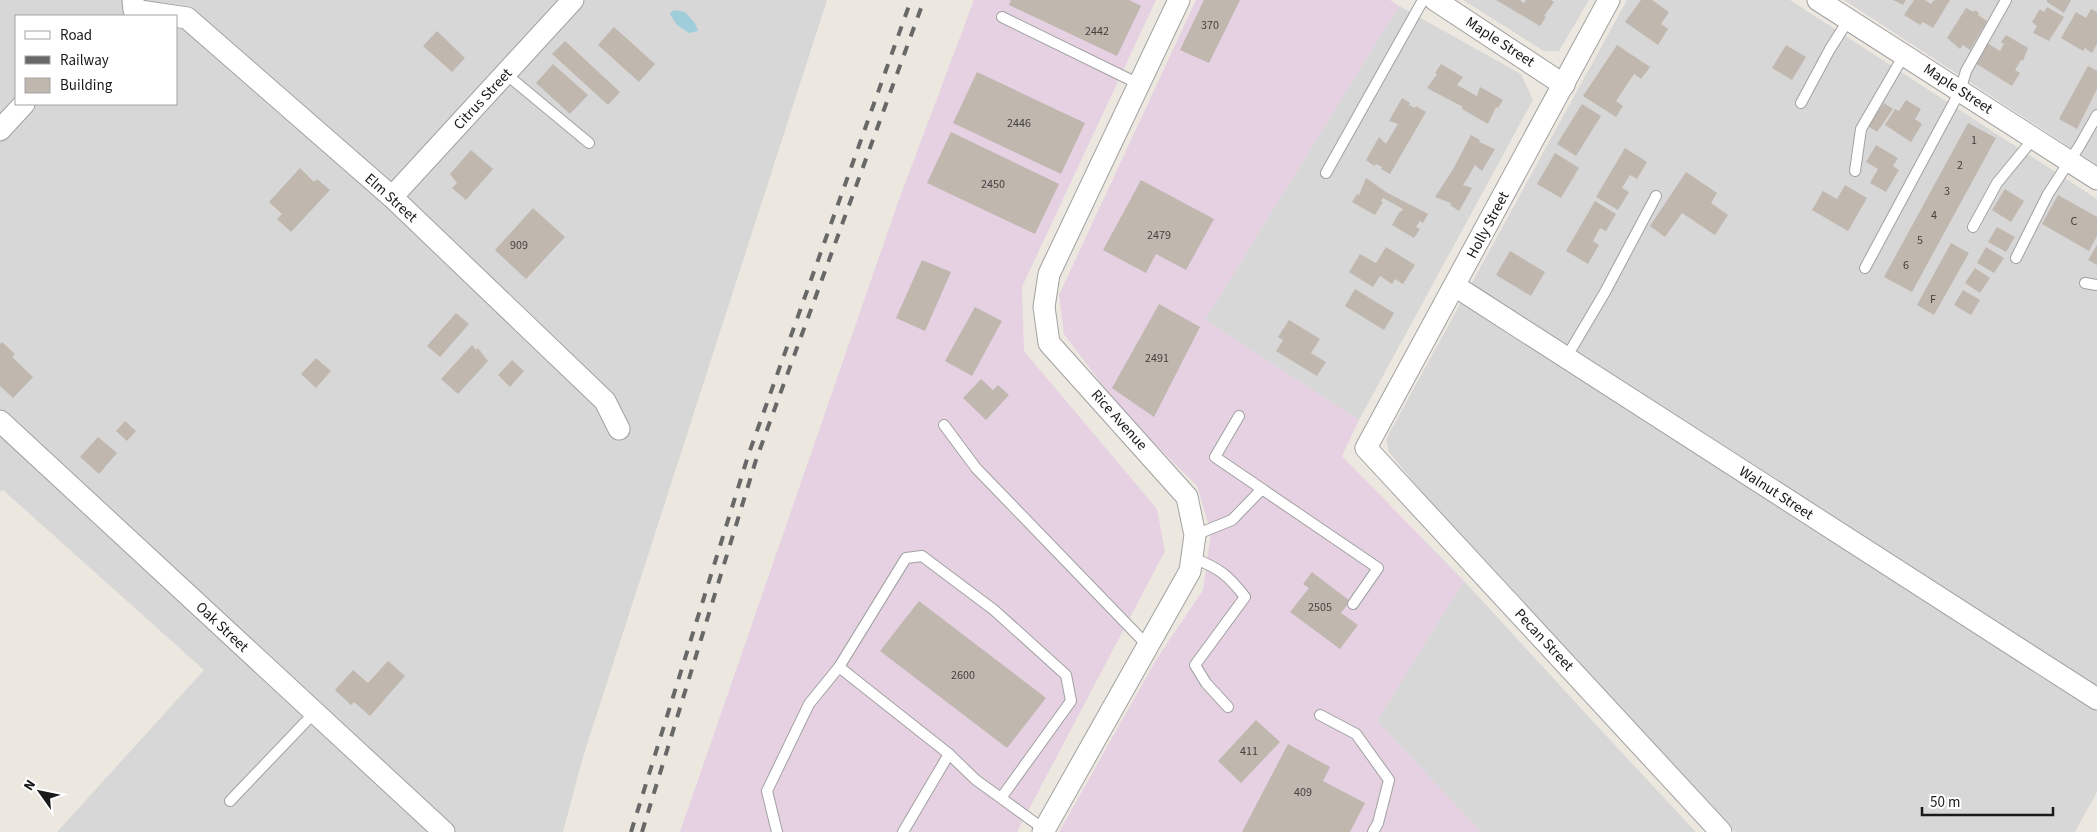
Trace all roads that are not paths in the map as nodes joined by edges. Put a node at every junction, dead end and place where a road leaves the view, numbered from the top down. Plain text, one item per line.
1 (573, 0) edge
2 (1179, 0) edge
3 (1423, 0) edge
4 (1435, 0) edge
5 (1609, 0) edge
6 (1818, 0) edge
7 (2006, 0) edge
8 (129, 9) edge
9 (168, 15) edge
10 (178, 17) edge
11 (1002, 17) dead end
12 (1848, 19) junction
13 (1904, 55) junction
14 (506, 74) junction
15 (1139, 84) junction
16 (1564, 85) junction
17 (1960, 91) junction
18 (1800, 103) dead end
19 (23, 105) edge
20 (2097, 115) edge
21 (0, 130) edge
22 (2034, 138) junction
23 (589, 143) dead end
24 (2069, 161) junction
25 (1855, 171) dead end
26 (1326, 173) dead end
27 (2097, 179) edge
28 (1656, 196) dead end
29 (392, 197) junction
30 (1973, 227) dead end
31 (2016, 258) dead end
32 (1865, 268) dead end
33 (2085, 283) dead end
34 (2097, 285) edge
35 (1455, 286) junction
36 (1566, 358) junction
37 (1239, 416) dead end
38 (0, 422) edge
39 (944, 425) dead end
40 (619, 429) dead end
41 (1366, 448) joint
42 (1262, 489) junction
43 (1195, 535) junction
44 (1193, 558) junction
45 (1353, 604) dead end
46 (1148, 646) junction
47 (839, 667) junction
48 (2097, 699) edge
49 (1228, 707) dead end
50 (315, 712) junction
51 (1320, 715) dead end
52 (949, 754) junction
53 (1001, 798) junction
54 (230, 801) dead end
55 (1044, 831) edge
56 (444, 832) edge
57 (778, 832) edge
58 (903, 832) edge
59 (1372, 832) edge
60 (1722, 832) edge

1 - 14 street, Citrus Street
2 - 15 street, Rice Avenue
3 - 26 lane
4 - 16 street, Maple Street
5 - 16 street, Holly Street
6 - 12 street, Maple Street
7 - 17 lane
8 - 9 street, Elm Street
10 - 29 street, Elm Street
11 - 15 lane
12 - 13 street, Maple Street
12 - 18 lane
13 - 17 street, Maple Street
13 - 25 lane
14 - 23 lane
14 - 29 street, Citrus Street
15 - 43 street, Rice Avenue
16 - 35 street, Holly Street
17 - 22 street, Maple Street
17 - 32 lane
19 - 21 street
20 - 24 lane
22 - 24 street, Maple Street
22 - 30 lane
24 - 27 street, Maple Street
24 - 31 lane
28 - 36 lane
29 - 40 street, Elm Street
33 - 34 lane
35 - 36 street, Walnut Street
35 - 41 street, Holly Street
36 - 48 street, Walnut Street
37 - 42 lane
38 - 50 street, Oak Street
39 - 46 lane
41 - 60 street, Pecan Street
42 - 43 lane
42 - 45 lane
43 - 44 street, Rice Avenue
44 - 46 street, Rice Avenue
44 - 49 lane
46 - 55 street, Rice Avenue
47 - 52 lane
47 - 53 lane
47 - 57 lane
50 - 54 lane
50 - 56 street, Oak Street
51 - 59 lane
52 - 53 lane
52 - 58 lane
53 - 55 lane

